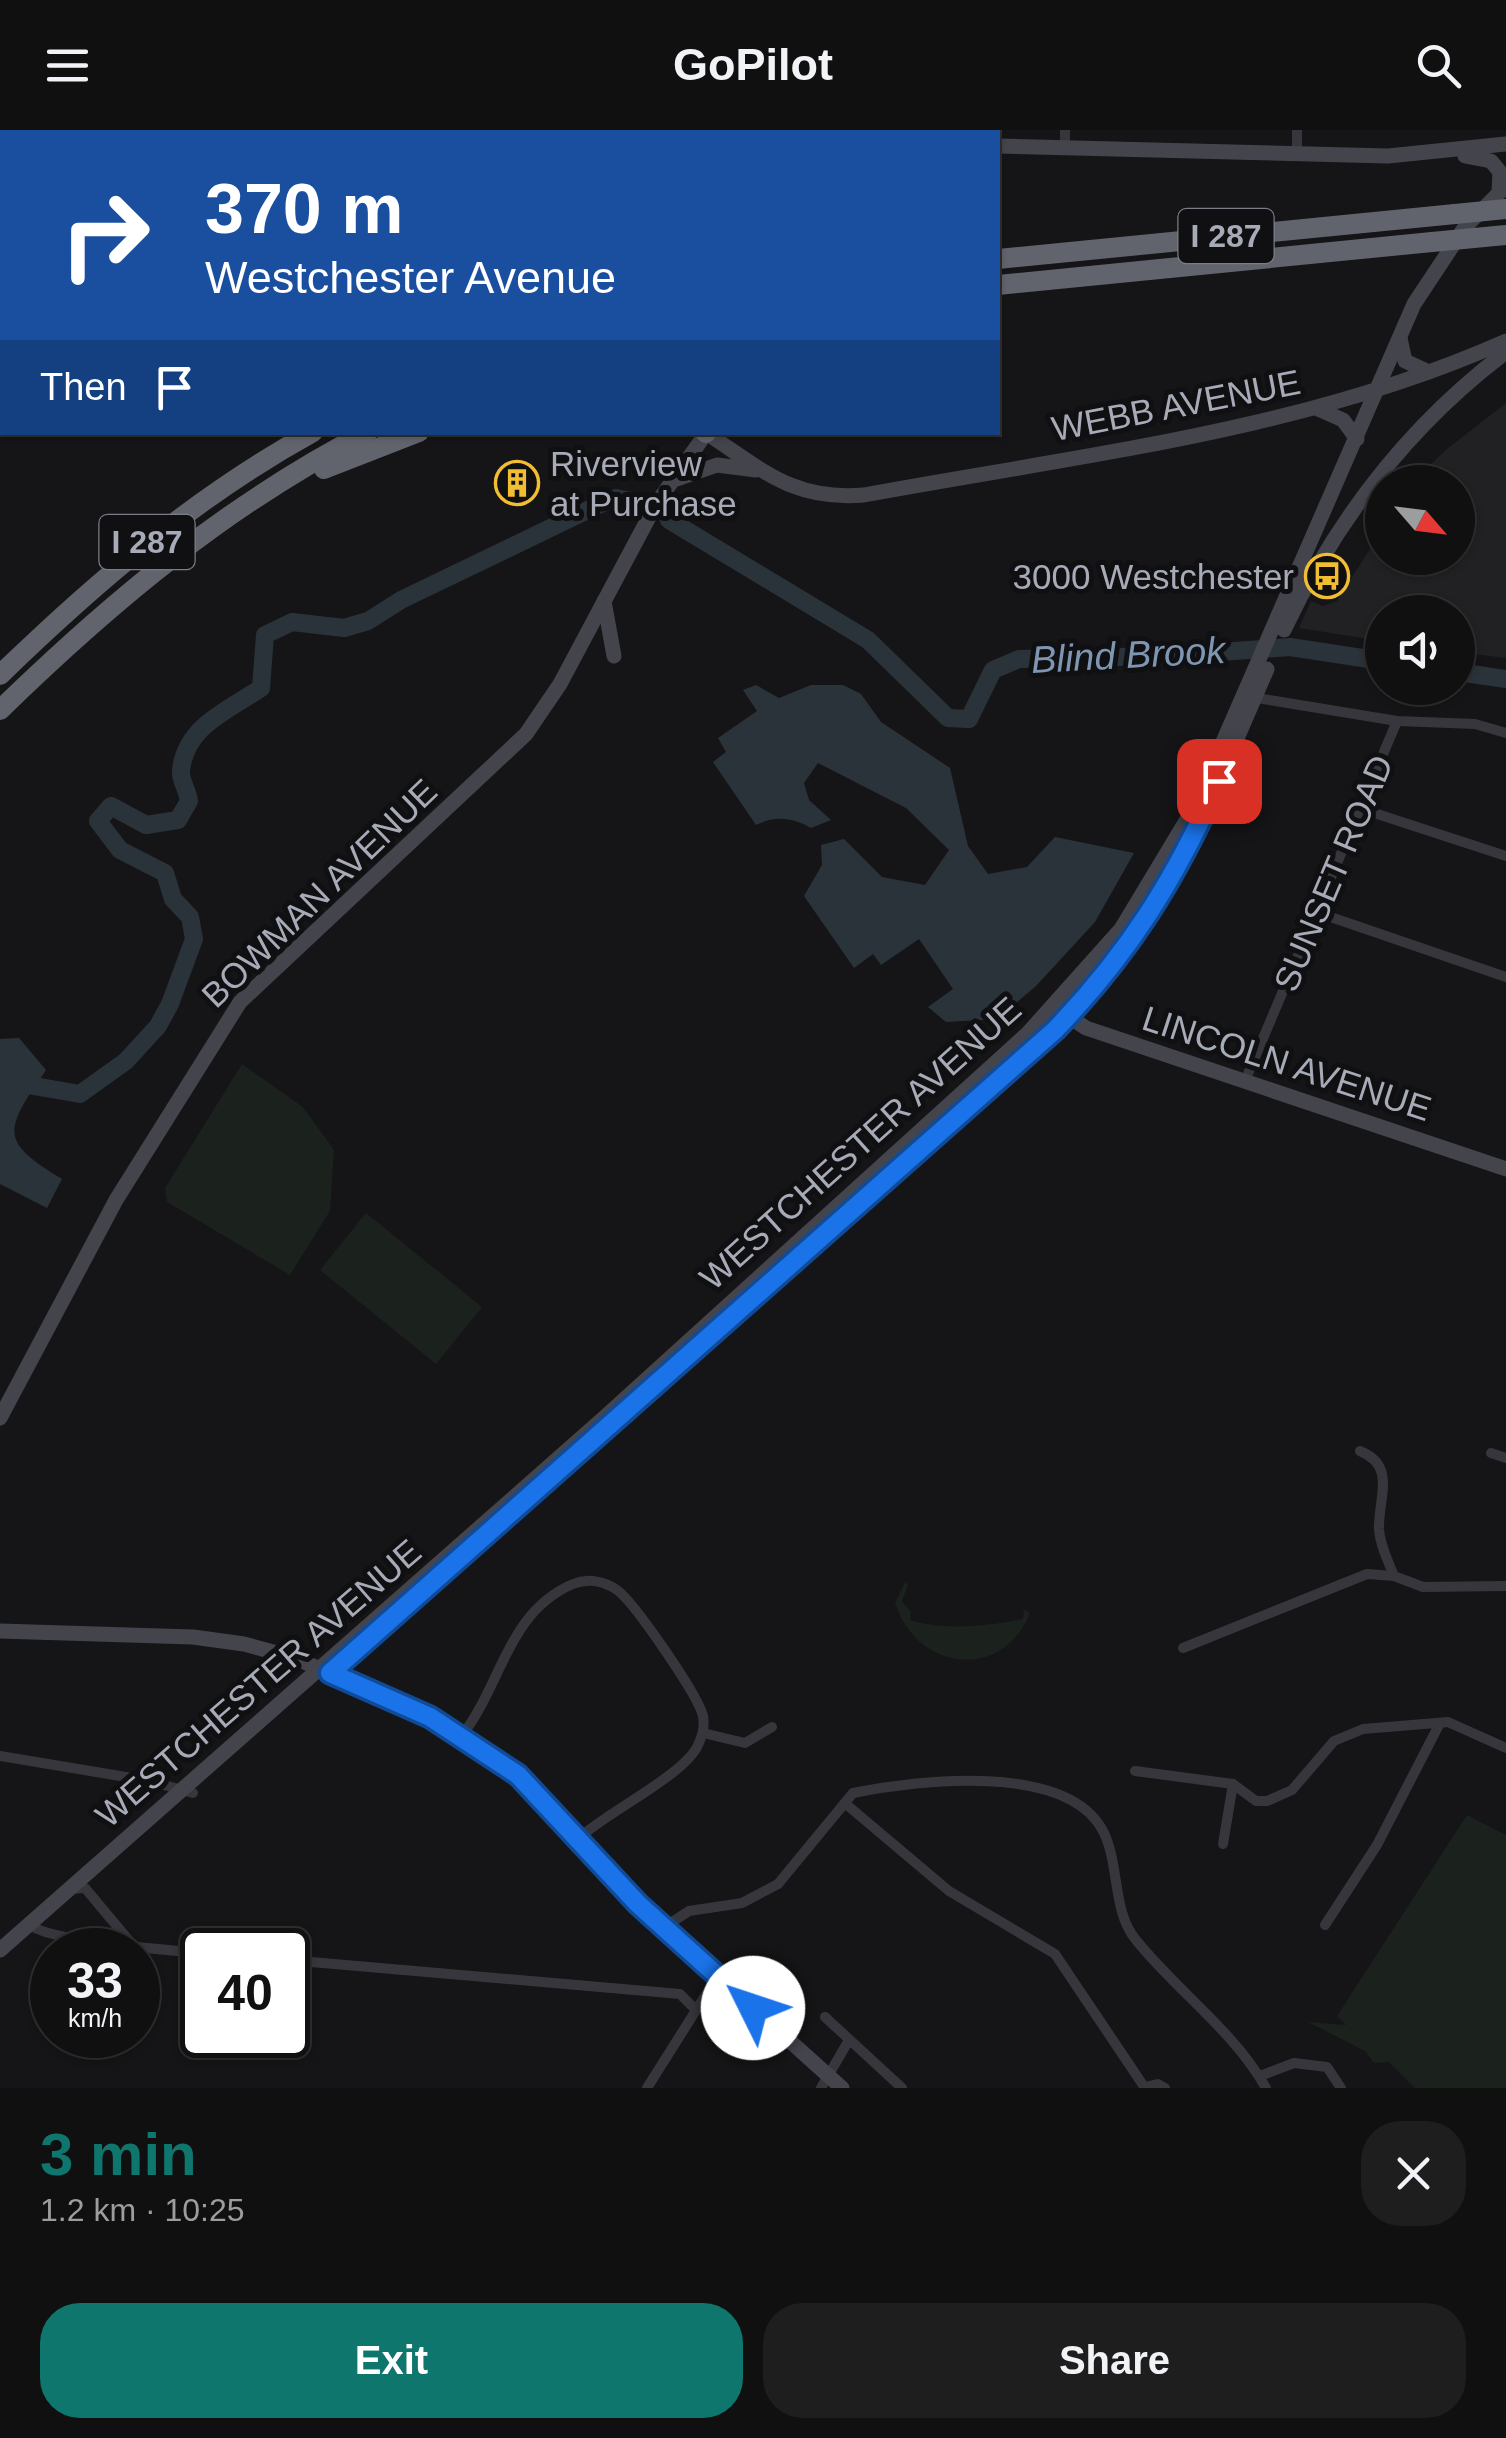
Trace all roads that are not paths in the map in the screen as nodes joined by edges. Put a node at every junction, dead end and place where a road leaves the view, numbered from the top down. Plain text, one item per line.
1 (1297, 130) edge
2 (1065, 138) edge
3 (1506, 144) edge
4 (1000, 146) edge
5 (1297, 154) junction
6 (1406, 156) junction
7 (1504, 195) edge
8 (1506, 235) edge
9 (1000, 259) edge
10 (1000, 285) edge
11 (1400, 334) junction
12 (1506, 341) edge
13 (1506, 352) edge
14 (1436, 372) junction
15 (1376, 392) junction
16 (1318, 409) junction
17 (307, 435) edge
18 (363, 435) edge
19 (412, 435) edge
20 (705, 435) edge
21 (709, 435) edge
22 (1356, 438) junction
23 (760, 470) junction
24 (668, 486) junction
25 (253, 499) junction
26 (604, 601) junction
27 (1279, 630) junction
28 (614, 656) dead end
29 (0, 675) edge
30 (1250, 696) junction
31 (0, 710) edge
32 (1397, 721) junction
33 (1506, 733) edge
34 (1362, 808) junction
35 (1506, 856) edge
36 (1316, 912) junction
37 (1506, 977) edge
38 (1054, 1006) junction
39 (1068, 1016) junction
40 (1244, 1081) junction
41 (1506, 1168) edge
42 (0, 1418) edge
43 (1360, 1451) dead end
44 (1490, 1454) dead end
45 (1506, 1458) edge
46 (1394, 1576) junction
47 (1506, 1586) edge
48 (0, 1631) edge
49 (1184, 1648) dead end
50 (325, 1671) junction
51 (1440, 1723) junction
52 (772, 1727) dead end
53 (704, 1733) junction
54 (462, 1735) junction
55 (1506, 1748) edge
56 (0, 1756) edge
57 (1135, 1772) dead end
58 (1233, 1784) junction
59 (187, 1792) junction
60 (848, 1805) junction
61 (578, 1839) junction
62 (1222, 1844) dead end
63 (77, 1889) junction
64 (1325, 1925) dead end
65 (33, 1928) edge
66 (116, 1928) edge
67 (662, 1928) junction
68 (30, 1930) edge
69 (30, 1931) edge
70 (0, 1950) edge
71 (310, 1962) edge
72 (0, 1963) edge
73 (717, 1977) junction
74 (696, 2010) junction
75 (825, 2017) dead end
76 (849, 2040) junction
77 (1260, 2076) junction
78 (824, 2082) edge
79 (648, 2088) edge
80 (842, 2088) edge
81 (902, 2088) edge
82 (1144, 2088) edge
83 (1165, 2088) edge
84 (1266, 2088) edge
85 (1341, 2088) edge

1 - 5 street
2 - 4 main road
2 - 5 main road
3 - 6 main road
5 - 6 main road
6 - 7 main road
7 - 9 highway, I 287, bridge
7 - 11 main road, WESTCHESTER AVENUE
8 - 10 highway, I 287, bridge
11 - 14 main road
11 - 15 main road, WESTCHESTER AVENUE
12 - 14 main road, WEBB AVENUE
13 - 27 main road, WESTCHESTER AVENUE
14 - 15 main road, WEBB AVENUE
15 - 16 main road, WEBB AVENUE
15 - 22 main road, WESTCHESTER AVENUE
16 - 22 main road
16 - 23 main road, WEBB AVENUE
17 - 29 highway, I 287
18 - 25 highway, I 287
19 - 25 highway
20 - 24 main road, BOWMAN AVENUE
21 - 23 main road, WEBB AVENUE
22 - 27 main road, WESTCHESTER AVENUE
23 - 24 main road
24 - 26 main road, BOWMAN AVENUE
25 - 31 highway, I 287
26 - 28 main road
26 - 42 main road, BOWMAN AVENUE
27 - 30 main road, WESTCHESTER AVENUE
30 - 32 street
30 - 38 main road, WESTCHESTER AVENUE
30 - 39 main road, WESTCHESTER AVENUE
32 - 33 street
32 - 34 street, SUNSET ROAD
34 - 35 street
34 - 36 street, SUNSET ROAD
36 - 37 street
36 - 40 street, SUNSET ROAD
38 - 39 main road, LINCOLN AVENUE
38 - 50 main road, WESTCHESTER AVENUE
39 - 40 main road, LINCOLN AVENUE
39 - 50 main road, WESTCHESTER AVENUE
40 - 41 main road, LINCOLN AVENUE
43 - 46 street
44 - 45 street
46 - 47 street
46 - 49 street
48 - 50 main road
50 - 54 main road
50 - 59 main road, WESTCHESTER AVENUE
51 - 55 street
51 - 58 street
51 - 64 street
52 - 53 street
53 - 54 street
53 - 61 street
54 - 61 main road
56 - 59 street
57 - 58 street
58 - 62 street
59 - 63 main road, WESTCHESTER AVENUE
60 - 67 street
60 - 77 street
60 - 82 street
61 - 67 main road
63 - 65 main road, WESTCHESTER AVENUE
63 - 66 street
67 - 73 main road
68 - 70 main road, WESTCHESTER AVENUE
69 - 72 main road, WESTCHESTER AVENUE
71 - 74 street
73 - 74 street
73 - 78 main road
74 - 79 street
75 - 76 street
76 - 78 street
76 - 81 street
77 - 84 street
77 - 85 street
78 - 80 main road
82 - 83 street

